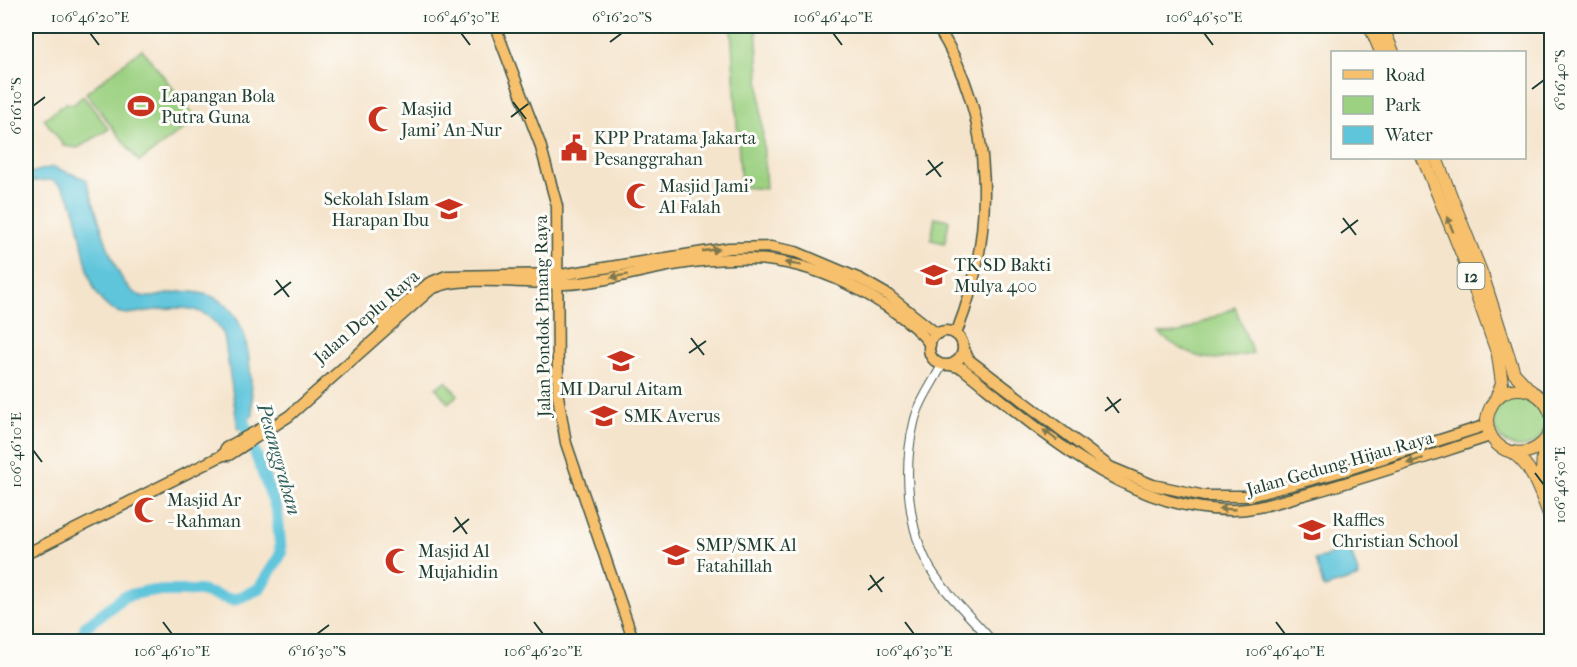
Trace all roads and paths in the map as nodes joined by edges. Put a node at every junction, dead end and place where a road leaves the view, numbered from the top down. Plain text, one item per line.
1 (495, 26) edge
2 (502, 26) edge
3 (937, 26) edge
4 (1370, 26) edge
5 (1382, 26) edge
6 (1381, 51) edge
7 (1393, 51) edge
8 (1423, 159) edge
9 (1436, 159) edge
10 (671, 260) junction
11 (563, 279) junction
12 (937, 334) junction
13 (956, 334) junction
14 (930, 345) junction
15 (964, 350) junction
16 (946, 365) junction
17 (1531, 390) junction
18 (1496, 398) junction
19 (1551, 411) edge
20 (1551, 426) edge
21 (1489, 430) junction
22 (1474, 436) junction
23 (568, 439) junction
24 (1544, 442) junction
25 (1513, 453) junction
26 (1551, 492) edge
27 (1551, 521) edge
28 (26, 554) edge
29 (634, 642) edge
30 (639, 642) edge
31 (993, 642) edge

1 - 11 main road, Jalan Pondok Pinang Raya
2 - 11 main road, Jalan Pondok Pinang Raya
3 - 13 main road
4 - 6 highway
5 - 7 highway
18 -> 8 highway, 12
9 - 17 highway, 12
10 - 11 main road
10 -> 12 main road
14 -> 10 main road
11 - 23 main road, Jalan Pondok Pinang Raya
11 - 28 main road, Jalan Deplu Raya
12 - 13 main road
12 - 14 main road
13 - 15 main road
14 - 16 main road
15 - 16 main road
15 - 22 main road, Jalan Gedung Hijau Raya
22 -> 16 main road, Jalan Gedung Hijau Raya
16 - 31 street
17 - 18 highway
17 - 19 highway, 12
18 - 21 highway, 12
20 - 24 highway
21 - 22 main road, Jalan Gedung Hijau Raya
21 - 25 highway
23 - 29 main road, Jalan Pondok Pinang Raya
23 - 30 main road, Jalan Pondok Pinang Raya
24 - 25 highway
24 - 26 highway
25 - 27 highway

